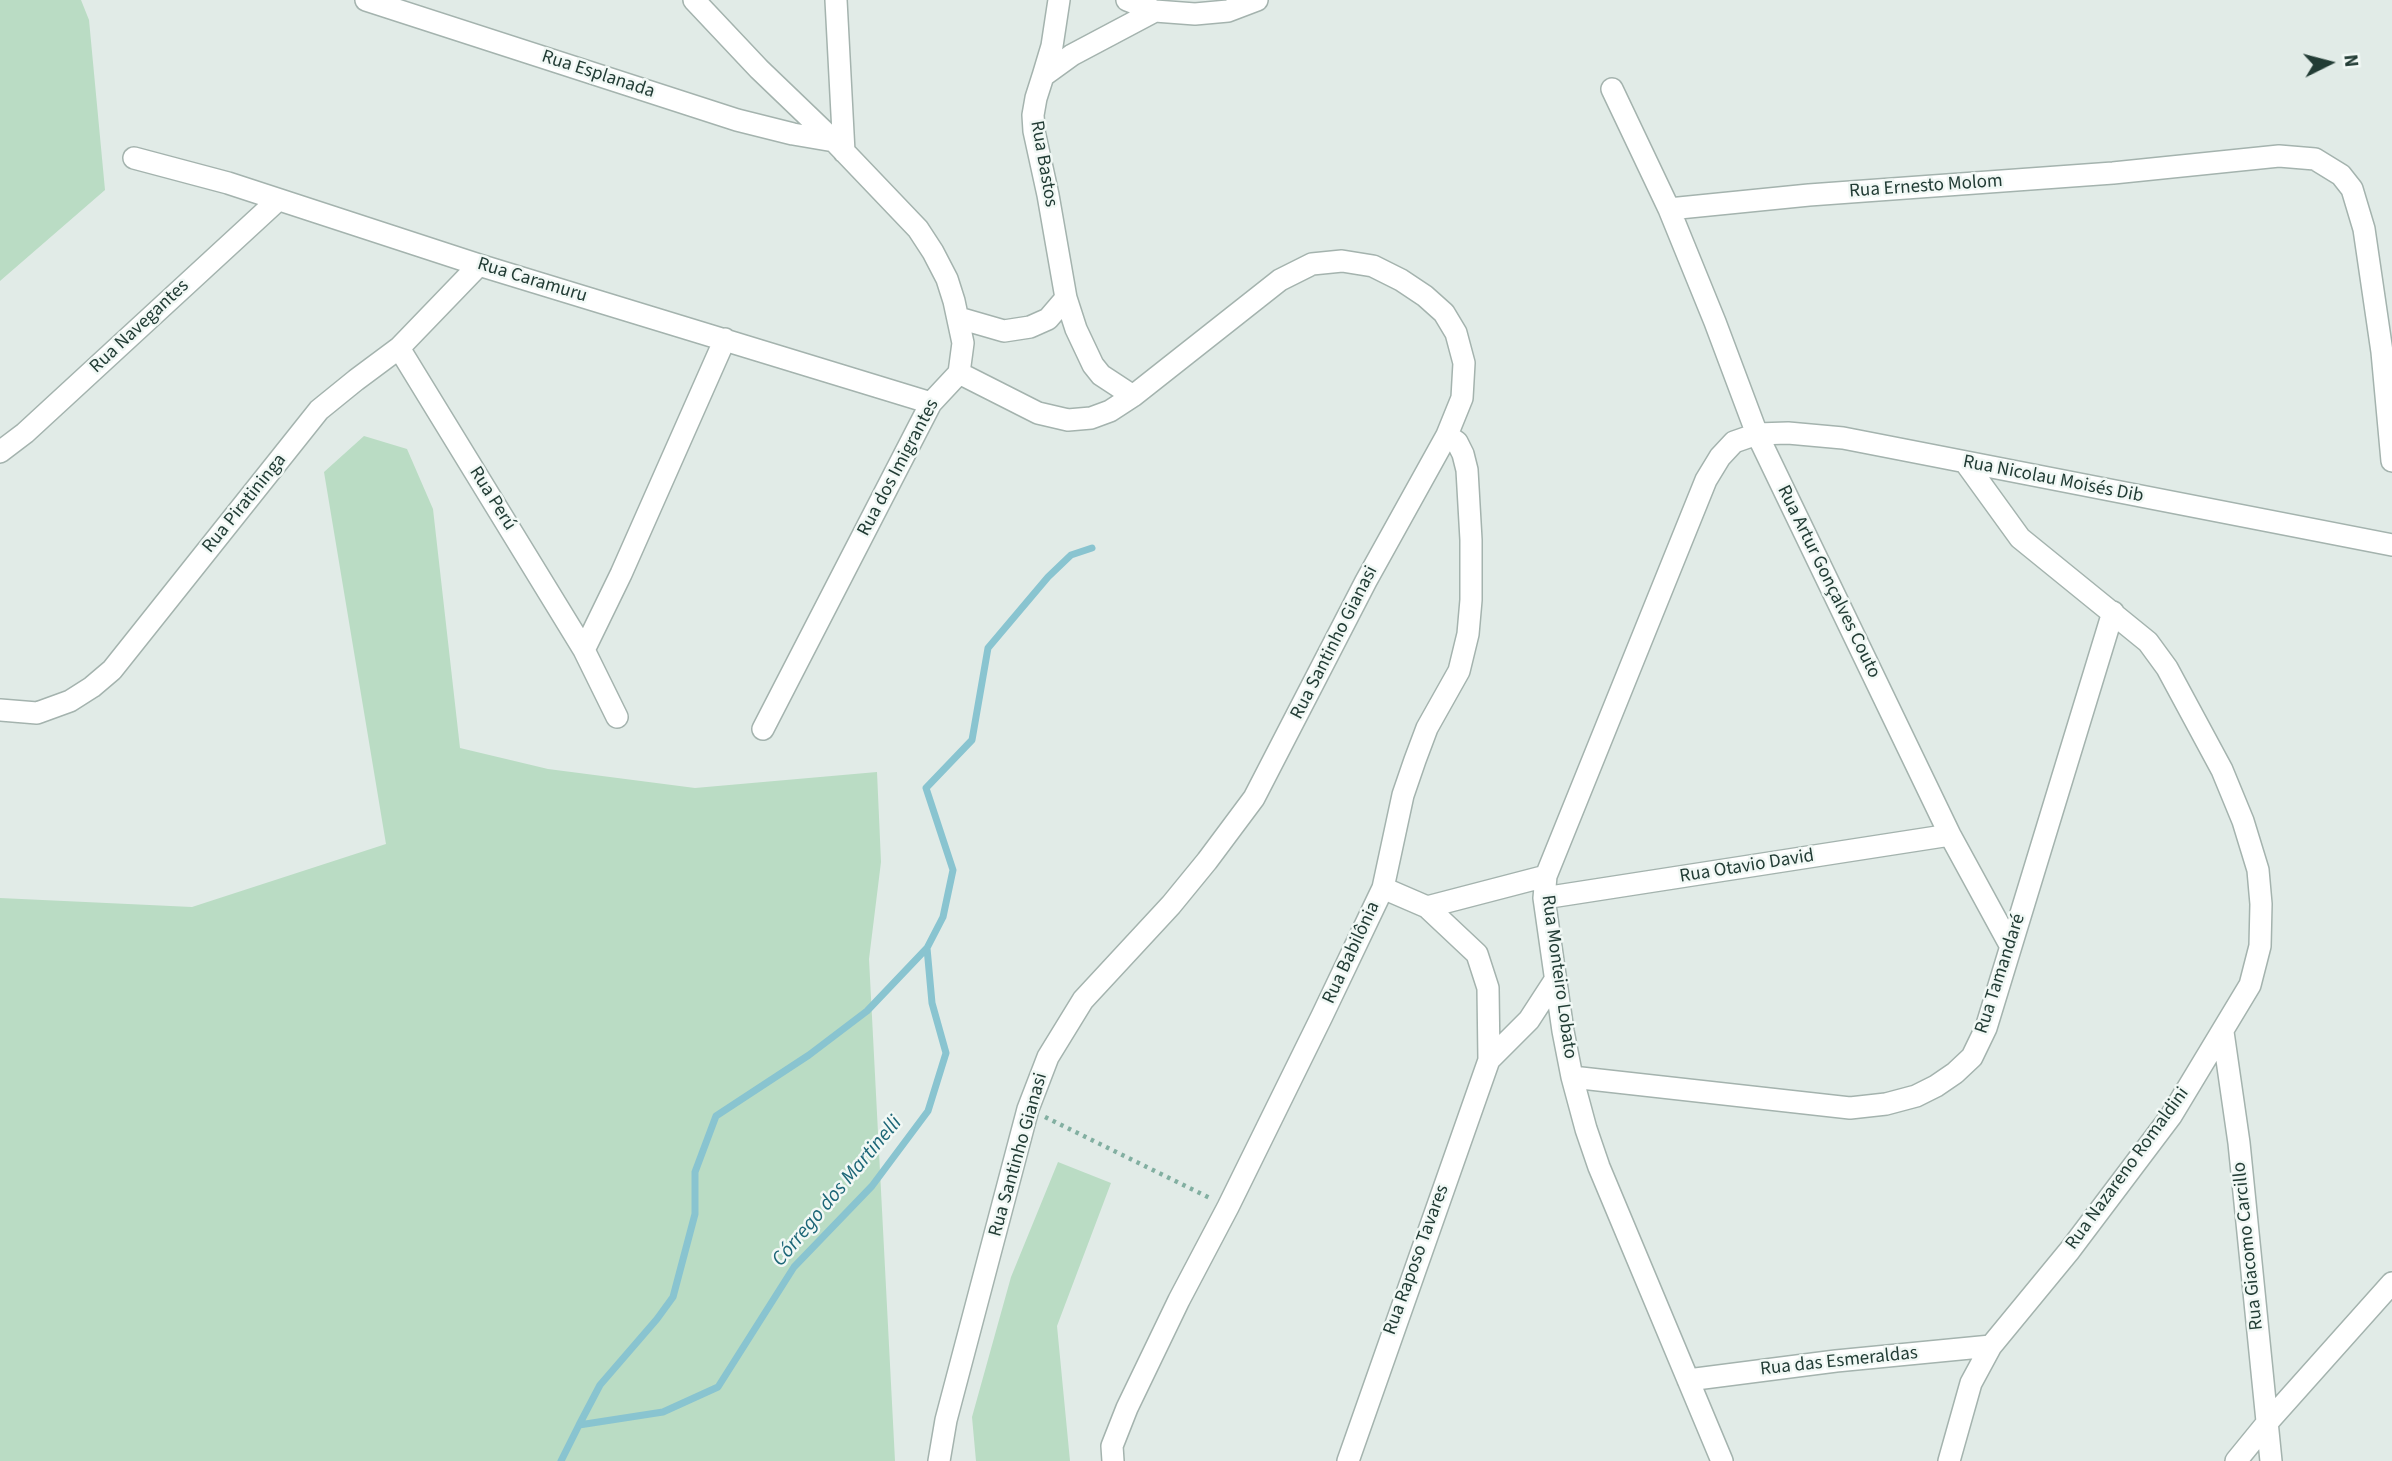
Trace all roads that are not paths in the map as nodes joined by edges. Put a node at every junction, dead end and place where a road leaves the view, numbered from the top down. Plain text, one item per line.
1 (366, 0) edge
2 (409, 0) edge
3 (694, 0) edge
4 (836, 0) edge
5 (1059, 0) edge
6 (1127, 0) edge
7 (1257, 0) edge
8 (1155, 11) junction
9 (427, 19) junction
10 (1043, 76) junction
11 (1612, 89) dead end
12 (839, 147) junction
13 (134, 158) dead end
14 (278, 200) junction
15 (1669, 209) junction
16 (479, 265) junction
17 (1066, 298) junction
18 (959, 318) junction
19 (724, 339) junction
20 (399, 348) junction
21 (959, 373) junction
22 (1133, 396) junction
23 (931, 403) junction
24 (1756, 434) junction
25 (1447, 435) junction
26 (0, 452) edge
27 (1720, 457) joint
28 (2392, 461) edge
29 (1965, 462) junction
30 (2392, 545) edge
31 (2113, 612) junction
32 (584, 650) junction
33 (0, 710) edge
34 (617, 717) dead end
35 (763, 729) dead end
36 (1950, 835) junction
37 (1546, 876) junction
38 (1383, 888) junction
39 (1544, 898) junction
40 (1427, 907) junction
41 (2011, 945) junction
42 (1555, 980) junction
43 (2223, 1032) junction
44 (1489, 1060) junction
45 (1572, 1077) junction
46 (2392, 1283) edge
47 (1991, 1346) junction
48 (1688, 1380) junction
49 (2267, 1423) junction
50 (1112, 1453) edge
51 (939, 1461) edge
52 (1348, 1461) edge
53 (1722, 1461) edge
54 (1950, 1461) edge
55 (2236, 1461) edge
56 (2271, 1461) edge

1 - 9 street, Rua Esplanada
2 - 9 street
3 - 12 street
4 - 12 street
5 - 10 street, Rua Bastos
6 - 8 street
7 - 8 street
8 - 10 street
9 - 12 street, Rua Esplanada
10 - 17 street, Rua Bastos
11 - 15 street
12 - 18 street
13 - 14 street, Rua Caramuru
14 - 16 street, Rua Caramuru
14 - 26 street, Rua Navegantes
15 - 24 street, Rua Artur Gonçalves Couto
15 - 28 street, Rua Ernesto Molom
16 - 19 street, Rua Caramuru
16 - 20 street, Rua Piratininga
17 - 18 street
17 - 22 street, Rua Bastos
18 - 21 street
19 - 23 street, Rua Caramuru
19 - 32 street
20 - 32 street, Rua Perú
20 - 33 street, Rua Piratininga
21 - 22 street, Rua Santinho Gianasi
21 - 23 street, Rua dos Imigrantes
22 - 25 street, Rua Santinho Gianasi
23 - 35 street, Rua dos Imigrantes
24 - 27 street, Rua Nicolau Moisés Dib
24 - 29 street, Rua Nicolau Moisés Dib
24 - 36 street, Rua Artur Gonçalves Couto
25 - 38 street, Rua Babilônia
25 - 51 street, Rua Santinho Gianasi
27 - 37 street, Rua Monteiro Lobato
29 - 30 street, Rua Nicolau Moisés Dib
29 - 31 street, Rua Nazareno Romaldini
31 - 41 street, Rua Tamandaré
31 - 43 street, Rua Nazareno Romaldini
32 - 34 street, Rua Perú
36 - 39 street, Rua Otavio David
36 - 41 street, Rua Artur Gonçalves Couto
37 - 39 street, Rua Monteiro Lobato
37 - 40 street
38 - 40 street, Rua Raposo Tavares
38 - 50 street, Rua Babilônia
39 - 42 street, Rua Monteiro Lobato
40 - 44 street, Rua Raposo Tavares
41 - 45 street, Rua Tamandaré
42 - 44 street, Rua Raposo Tavares
42 - 45 street, Rua Monteiro Lobato
43 - 47 street, Rua Nazareno Romaldini
43 - 49 street, Rua Giacomo Carcillo
44 - 52 street, Rua Raposo Tavares
45 - 48 street, Rua Monteiro Lobato
46 - 49 street
47 - 48 street, Rua das Esmeraldas
47 - 54 street, Rua Nazareno Romaldini
48 - 53 street, Rua Monteiro Lobato
49 - 55 street
49 - 56 street, Rua Giacomo Carcillo

